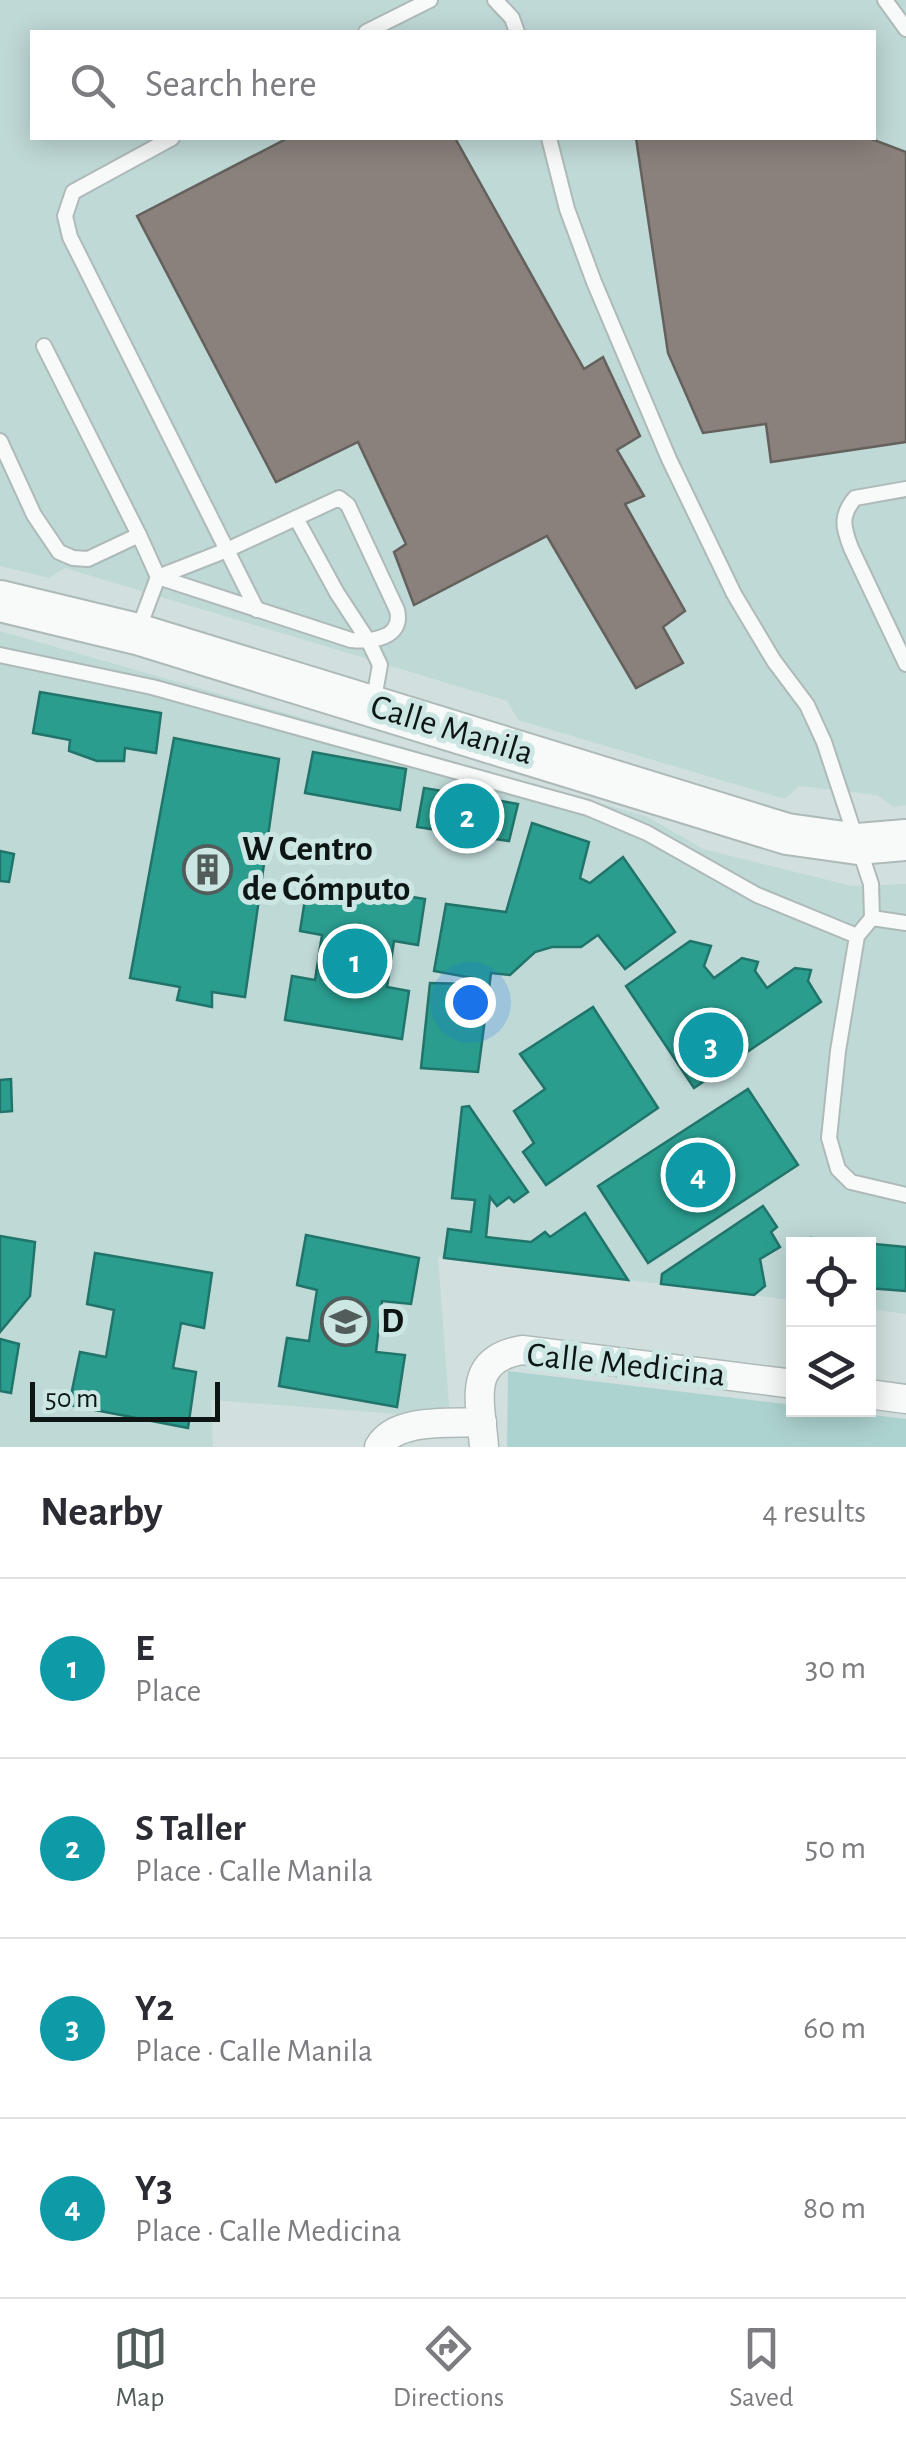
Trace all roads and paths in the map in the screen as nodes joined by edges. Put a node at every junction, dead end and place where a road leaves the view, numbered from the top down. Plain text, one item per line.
1 (430, 0) edge
2 (495, 0) edge
3 (886, 0) edge
4 (370, 30) edge
5 (516, 30) edge
6 (906, 30) edge
7 (168, 140) edge
8 (550, 140) edge
9 (44, 346) dead end
10 (0, 440) edge
11 (906, 489) edge
12 (296, 518) junction
13 (139, 535) junction
14 (227, 550) junction
15 (158, 577) junction
16 (0, 602) edge
17 (257, 610) junction
18 (137, 634) junction
19 (370, 642) junction
20 (0, 655) edge
21 (906, 664) edge
22 (373, 705) junction
23 (906, 840) edge
24 (858, 844) junction
25 (872, 918) junction
26 (906, 923) edge
27 (857, 936) junction
28 (906, 1196) edge
29 (786, 1383) edge
30 (876, 1395) edge
31 (906, 1399) edge
32 (483, 1435) edge
33 (379, 1447) edge

1 - 4 lane
2 - 5 lane
3 - 6 lane
7 - 14 lane
8 - 24 lane
9 - 13 lane
10 - 13 lane
11 - 21 lane
12 - 14 lane
12 - 19 lane
12 - 19 lane
13 - 15 lane
14 - 15 lane
14 - 17 lane
15 - 17 lane
15 - 18 lane
16 - 18 street, Calle Manila
17 - 19 lane
18 - 22 street, Calle Manila
19 - 22 lane
20 - 27 lane
22 - 24 street, Calle Manila
23 - 24 street, Calle Manila
24 - 25 lane
25 - 26 lane
25 - 27 lane
27 - 28 lane
29 - 32 street, Calle Medicina
30 - 31 street
32 - 33 street

